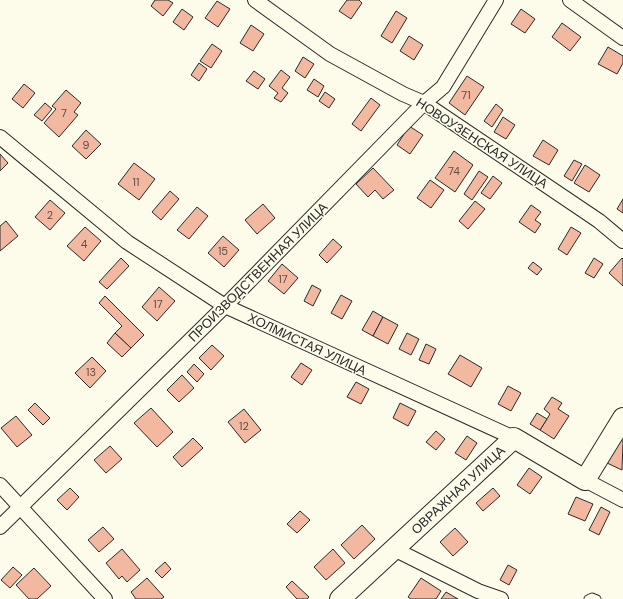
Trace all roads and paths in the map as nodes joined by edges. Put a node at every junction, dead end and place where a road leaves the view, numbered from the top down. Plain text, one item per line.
1 (255, 0) edge
2 (496, 0) edge
3 (570, 0) edge
4 (623, 38) edge
5 (424, 103) junction
6 (0, 137) edge
7 (623, 241) edge
8 (225, 306) junction
9 (623, 418) edge
10 (514, 438) junction
11 (585, 480) junction
12 (0, 486) edge
13 (623, 500) edge
14 (20, 507) junction
15 (0, 527) edge
16 (394, 549) junction
17 (105, 599) edge
18 (340, 599) edge
19 (501, 599) edge
20 (588, 599) edge
21 (597, 599) edge

1 - 5 street, НОВОУЗЕНСКАЯ УЛИЦА
2 - 5 street, ПРОИЗВОДСТВЕННАЯ УЛИЦА
3 - 4 street
5 - 7 street, НОВОУЗЕНСКАЯ УЛИЦА
5 - 8 street, ПРОИЗВОДСТВЕННАЯ УЛИЦА
6 - 8 street, ХОЛМИСТАЯ УЛИЦА
8 - 10 street, ХОЛМИСТАЯ УЛИЦА
8 - 14 street, ПРОИЗВОДСТВЕННАЯ УЛИЦА
9 - 11 street
10 - 11 street, ОВРАЖНАЯ УЛИЦА
10 - 16 street, ОВРАЖНАЯ УЛИЦА
11 - 13 street
12 - 14 street
14 - 15 street, ПРОИЗВОДСТВЕННАЯ УЛИЦА
14 - 17 street
16 - 18 street, ОВРАЖНАЯ УЛИЦА
16 - 19 street
20 - 21 lane

